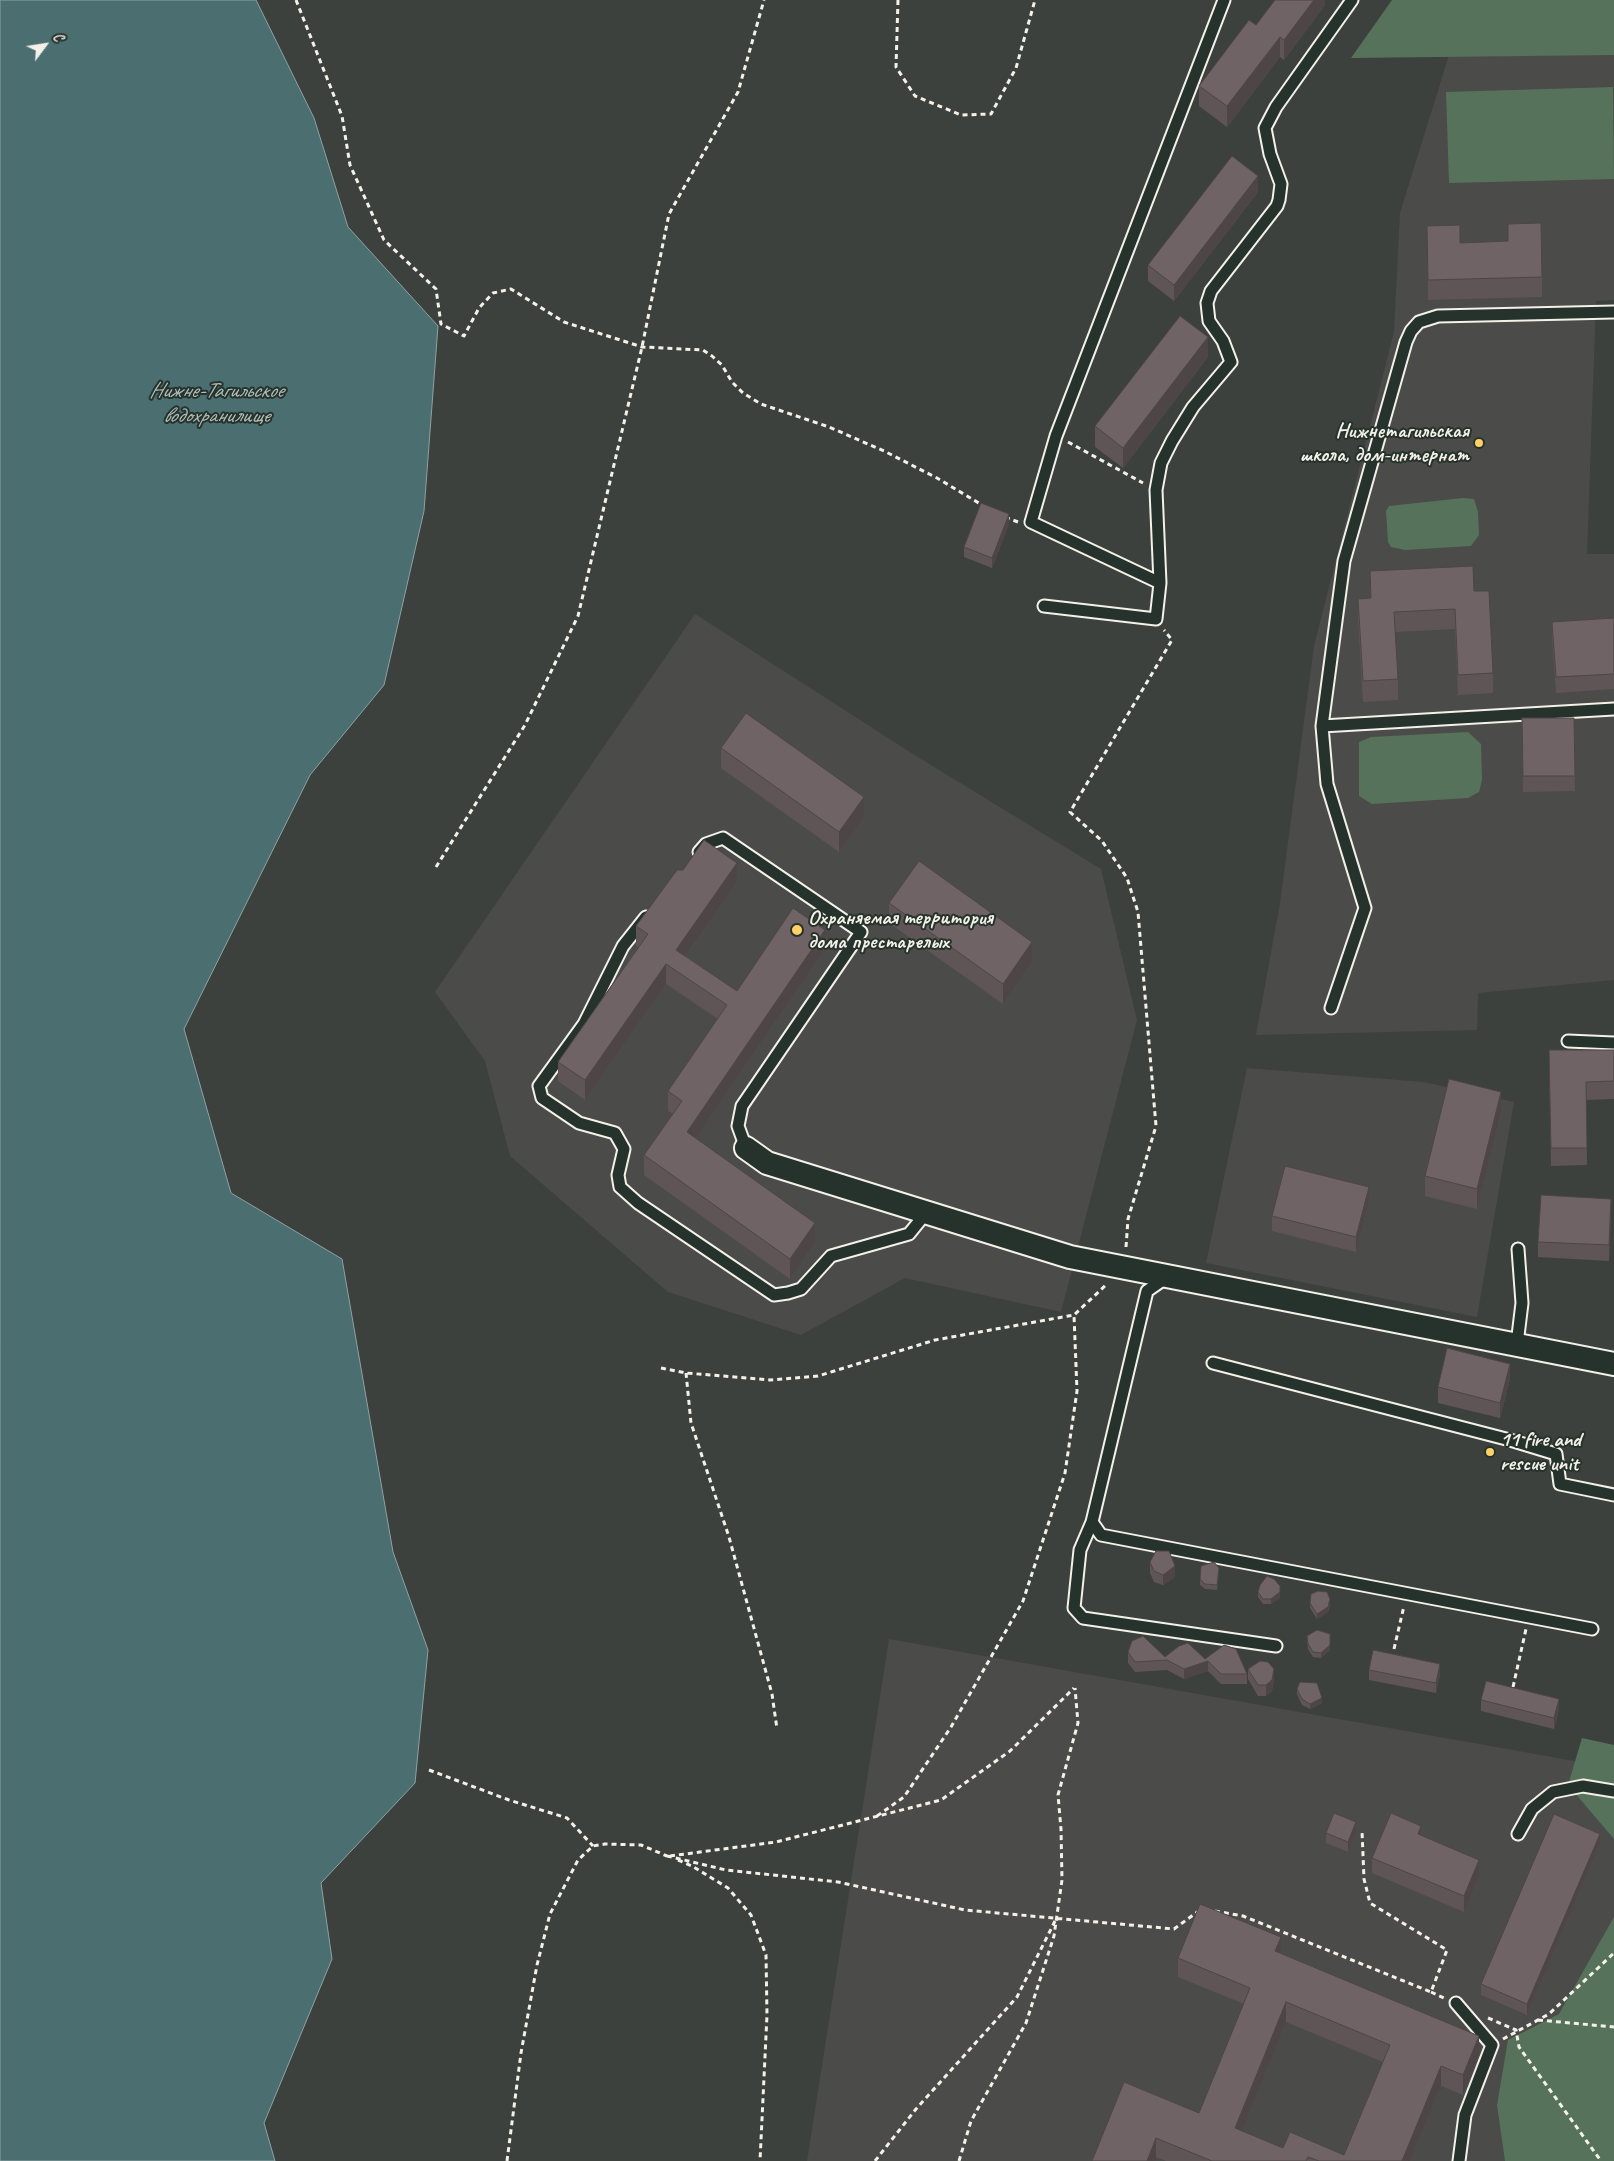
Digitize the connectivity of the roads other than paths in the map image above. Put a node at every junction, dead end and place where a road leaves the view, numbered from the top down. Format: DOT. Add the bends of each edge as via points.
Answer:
graph roads {
  1 [pos="1224,0"];
  2 [pos="1352,0"];
  3 [pos="1614,312"];
  4 [pos="1160,584"];
  5 [pos="1044,606"];
  6 [pos="1614,709"];
  7 [pos="1322,726"];
  8 [pos="689,863"];
  9 [pos="654,907"];
  10 [pos="1331,1008"];
  11 [pos="1568,1041"];
  12 [pos="1614,1043"];
  13 [pos="746,1148"];
  14 [pos="926,1213"];
  15 [pos="1518,1249"];
  16 [pos="1169,1276"];
  17 [pos="1518,1344"];
  18 [pos="1213,1362"];
  19 [pos="1614,1364"];
  20 [pos="1614,1495"];
  21 [pos="1092,1522"];
  22 [pos="1592,1628"];
  23 [pos="1276,1646"];
  24 [pos="1614,1791"];
  25 [pos="1518,1834"];
  26 [pos="1456,2003"];
  27 [pos="1459,2161"];
  1 -- 4 [label="lane" via="1056,436 1031,522"];
  2 -- 4 [label="lane" via="1276,107 1265,128 1281,184 1277,206 1211,291 1206,303 1209,321 1231,362 1193,407 1161,463 1156,490"];
  3 -- 7 [label="lane" via="1438,316 1419,322 1411,331 1344,561"];
  4 -- 5 [label="lane" via="1156,619"];
  6 -- 7 [label="lane"];
  7 -- 10 [label="lane" via="1327,784 1365,908"];
  8 -- 13 [label="lane" via="706,844 723,838 861,932 742,1106 738,1126"];
  9 -- 14 [label="lane" via="624,946 584,1024 539,1086 542,1098 579,1124 615,1133 624,1149 618,1175 620,1187 638,1203 774,1295 801,1289 831,1256 909,1234"];
  11 -- 12 [label="lane"];
  13 -- 14 [label="street" via="767,1163"];
  14 -- 16 [label="street" via="1070,1257"];
  15 -- 17 [label="lane" via="1522,1303"];
  16 -- 17 [label="street"];
  16 -- 21 [label="lane" via="1147,1291"];
  17 -- 19 [label="street"];
  18 -- 20 [label="lane" via="1556,1454 1560,1484"];
  21 -- 22 [label="lane" via="1101,1535"];
  21 -- 23 [label="lane" via="1080,1550 1074,1608 1082,1618"];
  24 -- 25 [label="lane" via="1583,1786 1554,1792 1532,1809"];
  26 -- 27 [label="lane" via="1492,2045 1465,2115"];
}
